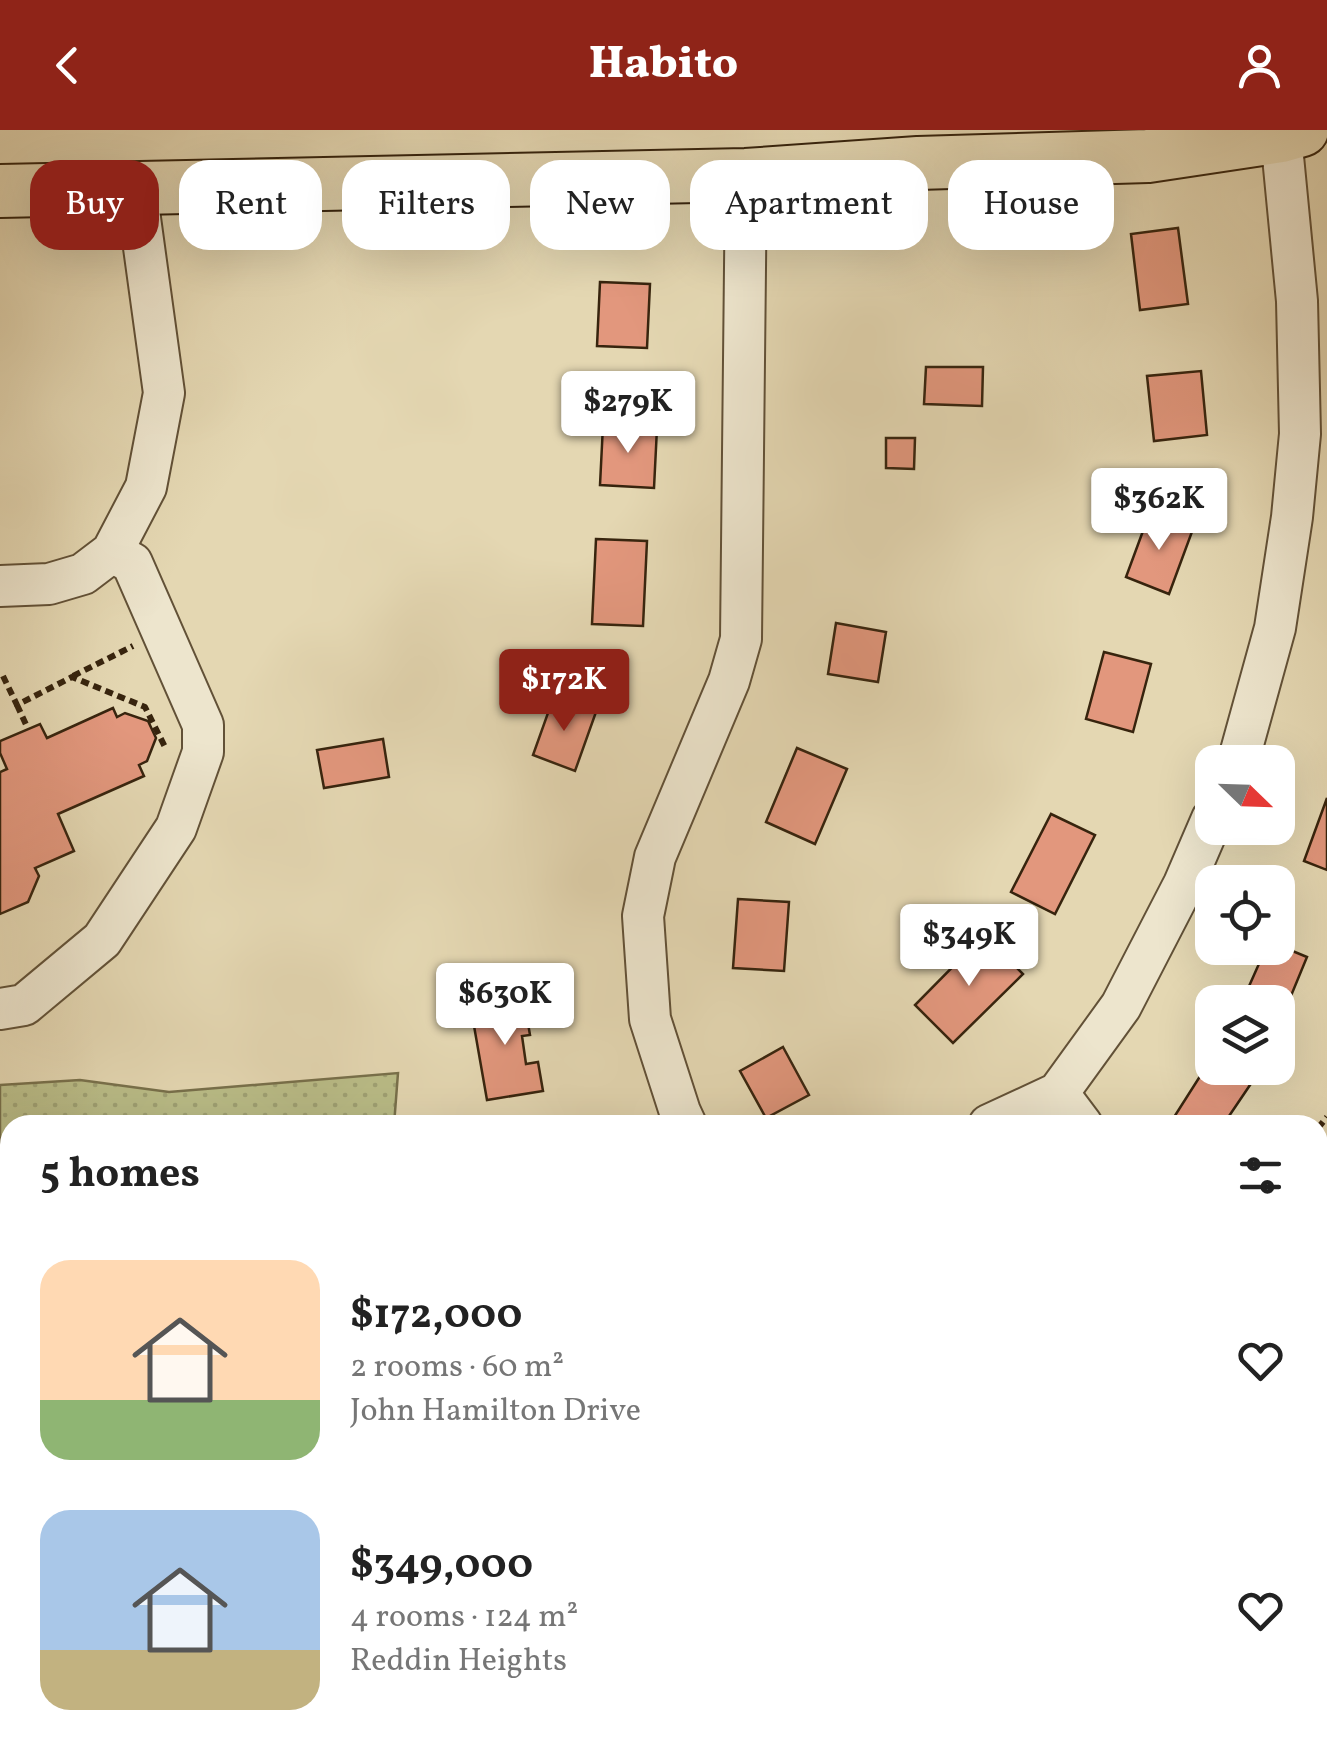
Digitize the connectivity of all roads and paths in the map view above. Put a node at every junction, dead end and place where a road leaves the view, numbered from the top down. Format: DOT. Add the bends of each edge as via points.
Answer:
graph roads {
  1 [pos="1291,133"];
  2 [pos="928,162"];
  3 [pos="690,176"];
  4 [pos="159,188"];
  5 [pos="30,190"];
  6 [pos="0,191"];
  7 [pos="144,250"];
  8 [pos="745,250"];
  9 [pos="112,552"];
  10 [pos="0,586"];
  11 [pos="162,632"];
  12 [pos="3,676"];
  13 [pos="72,677"];
  14 [pos="16,705"];
  15 [pos="28,729"];
  16 [pos="1243,745"];
  17 [pos="189,795"];
  18 [pos="1201,845"];
  19 [pos="0,1009"];
  20 [pos="1058,1093"];
  21 [pos="681,1115"];
  22 [pos="1011,1115"];
  23 [pos="1074,1115"];
  1 -- 2 [label="main road" via="1148,156"];
  1 -- 16 [label="street" via="1300,434 1275,628"];
  3 -- 4 [label="main road"];
  5 -- 6 [label="main road"];
  7 -- 9 [label="street" via="164,393 146,487"];
  8 -- 21 [label="street" via="741,639 730,682 655,857 643,916 650,1019"];
  9 -- 10 [label="street" via="83,574 49,584"];
  9 -- 11 [label="street" via="132,563"];
  11 -- 13 [label="path"];
  11 -- 17 [label="street" via="203,725 203,752"];
  12 -- 14 [label="path"];
  13 -- 14 [label="path"];
  13 -- 17 [label="path" via="145,707"];
  14 -- 15 [label="path"];
  17 -- 19 [label="street" via="176,828 102,940 24,1006"];
  18 -- 20 [label="street" via="1121,1006"];
  20 -- 22 [label="street"];
  20 -- 23 [label="street"];
}
